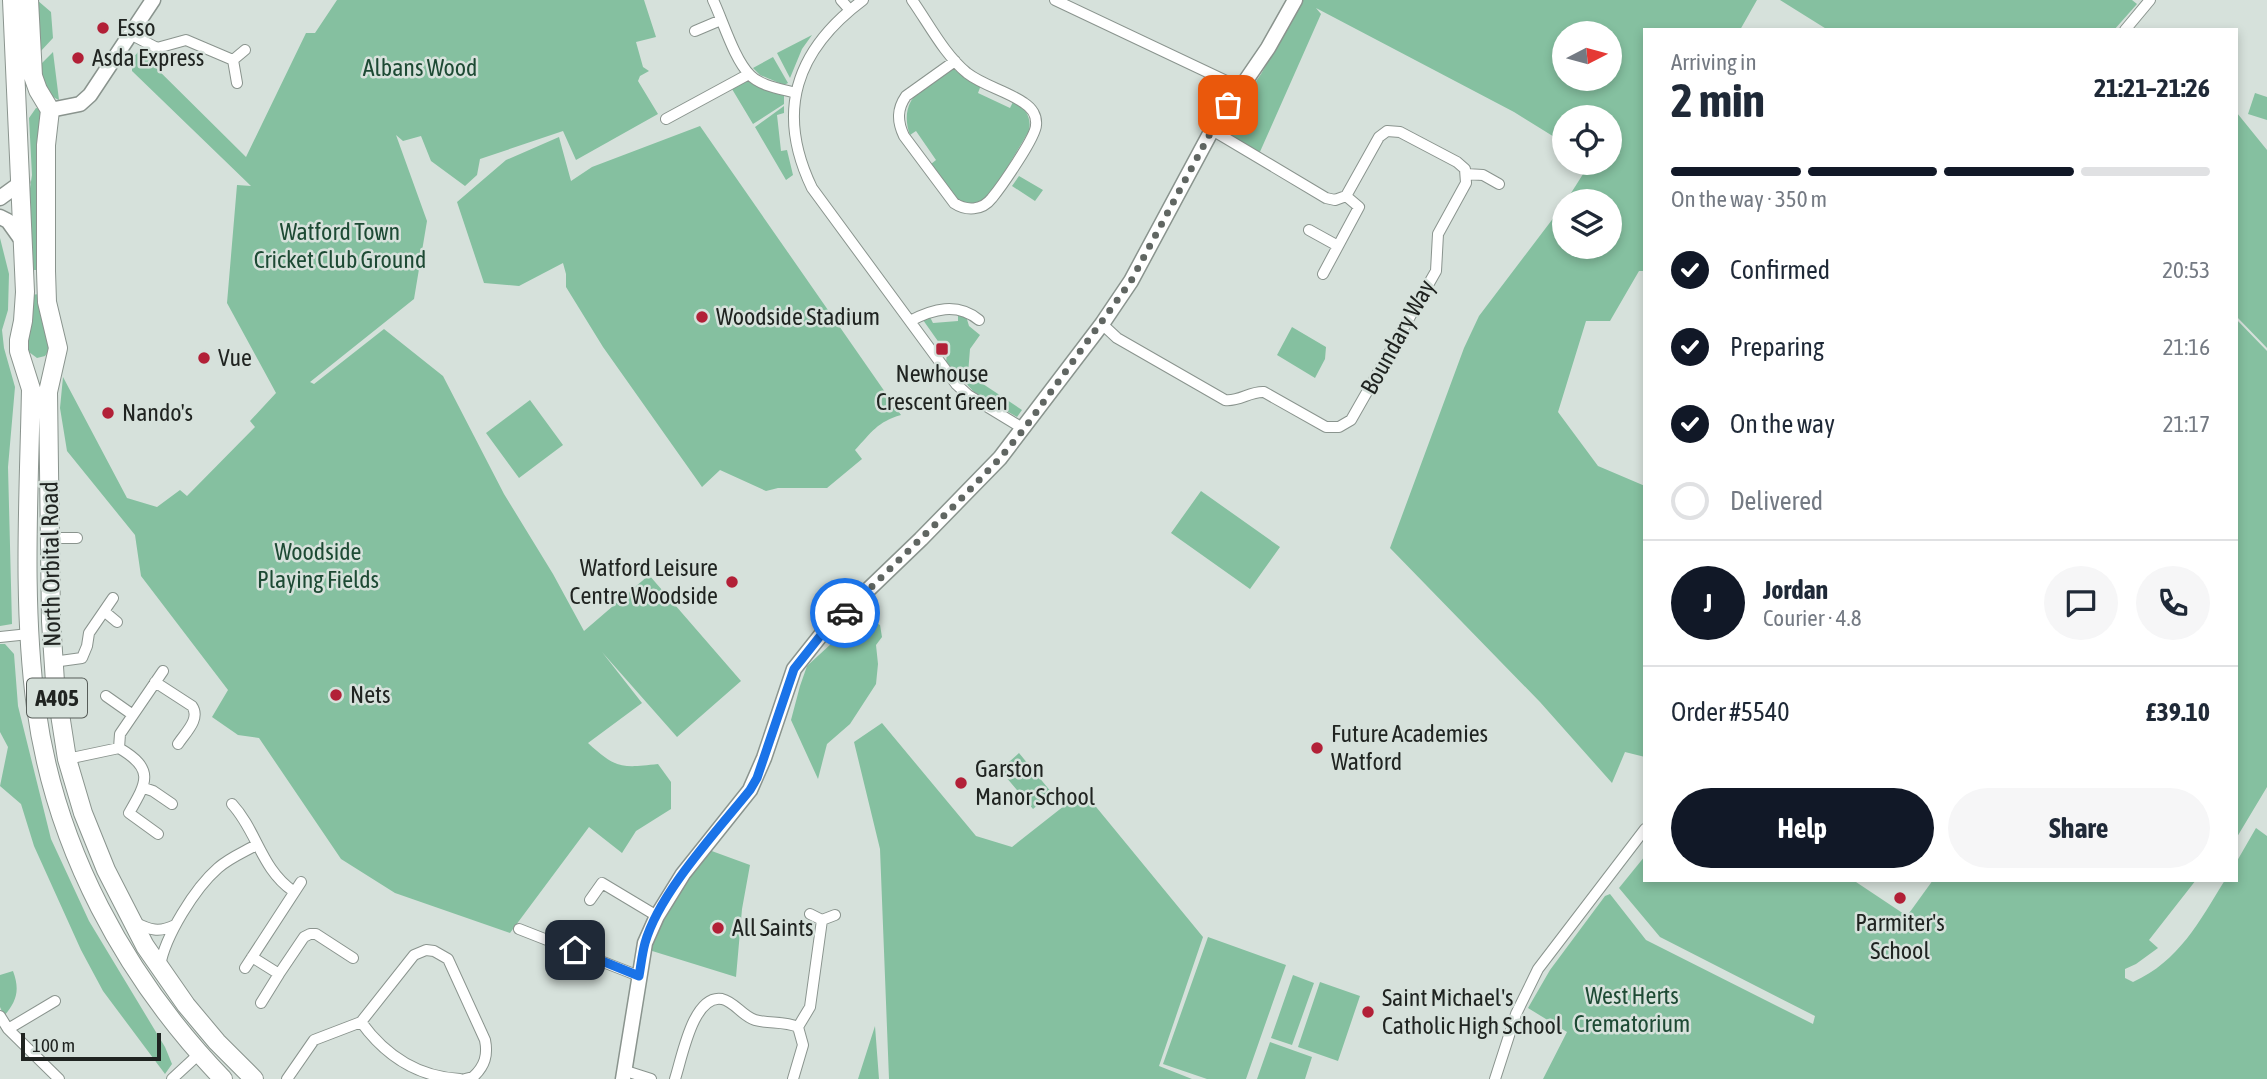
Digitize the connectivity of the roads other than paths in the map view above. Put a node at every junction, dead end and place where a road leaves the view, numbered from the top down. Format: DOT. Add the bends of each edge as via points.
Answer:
graph roads {
  1 [pos="12,0"];
  2 [pos="29,0"];
  3 [pos="713,0"];
  4 [pos="841,0"];
  5 [pos="863,0"];
  6 [pos="912,0"];
  7 [pos="1055,0"];
  8 [pos="1295,0"];
  9 [pos="2151,0"];
  10 [pos="149,2"];
  11 [pos="849,9"];
  12 [pos="721,20"];
  13 [pos="2127,28"];
  14 [pos="695,31"];
  15 [pos="132,35"];
  16 [pos="245,50"];
  17 [pos="233,60"];
  18 [pos="955,61"];
  19 [pos="749,74"];
  20 [pos="237,83"];
  21 [pos="1241,88"];
  22 [pos="796,93"];
  23 [pos="47,104"];
  24 [pos="18,117"];
  25 [pos="666,119"];
  26 [pos="1212,130"];
  27 [pos="1466,174"];
  28 [pos="22,182"];
  29 [pos="1499,184"];
  30 [pos="1346,196"];
  31 [pos="0,198"];
  32 [pos="0,217"];
  33 [pos="1309,230"];
  34 [pos="24,243"];
  35 [pos="1338,246"];
  36 [pos="1323,274"];
  37 [pos="979,320"];
  38 [pos="910,321"];
  39 [pos="1102,324"];
  40 [pos="53,362"];
  41 [pos="24,365"];
  42 [pos="1024,429"];
  43 [pos="49,538"];
  44 [pos="76,538"];
  45 [pos="113,598"];
  46 [pos="104,612"];
  47 [pos="117,622"];
  48 [pos="29,634"];
  49 [pos="0,637"];
  50 [pos="53,662"];
  51 [pos="163,671"];
  52 [pos="155,682"];
  53 [pos="106,696"];
  54 [pos="133,715"];
  55 [pos="178,744"];
  56 [pos="119,748"];
  57 [pos="67,759"];
  58 [pos="144,788"];
  59 [pos="172,804"];
  60 [pos="232,804"];
  61 [pos="1643,832"];
  62 [pos="158,834"];
  63 [pos="256,845"];
  64 [pos="301,882"];
  65 [pos="293,891"];
  66 [pos="590,900"];
  67 [pos="810,914"];
  68 [pos="835,915"];
  69 [pos="657,916"];
  70 [pos="130,919"];
  71 [pos="822,920"];
  72 [pos="176,925"];
  73 [pos="519,929"];
  74 [pos="252,957"];
  75 [pos="353,958"];
  76 [pos="160,967"];
  77 [pos="245,968"];
  78 [pos="279,974"];
  79 [pos="639,976"];
  80 [pos="55,1001"];
  81 [pos="261,1003"];
  82 [pos="0,1016"];
  83 [pos="361,1022"];
  84 [pos="798,1027"];
  85 [pos="8,1029"];
  86 [pos="199,1054"];
  87 [pos="624,1075"];
  88 [pos="59,1079"];
  89 [pos="172,1079"];
  90 [pos="223,1079"];
  91 [pos="254,1079"];
  92 [pos="287,1079"];
  93 [pos="462,1079"];
  94 [pos="651,1079"];
  95 [pos="675,1079"];
  96 [pos="793,1079"];
  97 [pos="1495,1079"];
  1 -- 24 [label="highway, North Orbital Road / A405"];
  2 -- 23 [label="highway, North Orbital Road / A405" via="33,76"];
  3 -- 12 [label="street"];
  4 -- 11 [label="street"];
  5 -- 11 [label="street"];
  6 -- 18 [label="street"];
  7 -- 21 [label="street"];
  8 -- 21 [label="street"];
  9 -- 13 [label="street"];
  10 -- 15 [label="street"];
  11 -- 22 [label="street" via="818,40"];
  12 -- 14 [label="street"];
  12 -- 19 [label="street"];
  15 -- 17 [label="street" via="157,48 190,40"];
  15 -- 23 [label="street" via="80,104"];
  16 -- 17 [label="street"];
  17 -- 20 [label="street"];
  18 -- 18 [label="street" via="971,76 1031,107 1036,125 990,201 976,208 954,203 899,124 906,96"];
  19 -- 22 [label="street"];
  19 -- 25 [label="street" via="680,118"];
  21 -- 26 [label="street"];
  22 -- 38 [label="street" via="794,131 812,188"];
  23 -- 24 [label="highway" via="32,101"];
  23 -- 40 [label="highway, North Orbital Road / A405" via="47,302 58,348"];
  24 -- 28 [label="highway, North Orbital Road / A405"];
  26 -- 30 [label="street" via="1326,198"];
  26 -- 39 [label="street" via="1131,281"];
  27 -- 29 [label="street" via="1483,175"];
  27 -- 30 [label="street" via="1457,162 1400,132 1387,131 1379,137"];
  27 -- 39 [label="street, Boundary Way" via="1463,191 1438,234 1436,271 1346,425 1326,427 1264,392 1224,400 1116,338"];
  28 -- 31 [label="street"];
  28 -- 34 [label="highway, North Orbital Road / A405"];
  30 -- 35 [label="street" via="1359,207"];
  32 -- 34 [label="street"];
  33 -- 35 [label="street"];
  34 -- 41 [label="highway, North Orbital Road / A405" via="24,312 19,340"];
  35 -- 36 [label="street"];
  37 -- 38 [label="street" via="949,308"];
  38 -- 42 [label="street" via="962,389"];
  39 -- 42 [label="street"];
  40 -- 41 [label="highway"];
  40 -- 43 [label="highway, North Orbital Road / A405" via="48,392"];
  41 -- 48 [label="highway, North Orbital Road / A405" via="31,389"];
  42 -- 69 [label="street" via="959,501 804,654 788,683 750,790 683,874"];
  43 -- 44 [label="street"];
  43 -- 50 [label="highway, North Orbital Road / A405"];
  45 -- 46 [label="street"];
  46 -- 47 [label="street"];
  46 -- 50 [label="street" via="89,633 82,657"];
  48 -- 49 [label="street"];
  48 -- 86 [label="highway, North Orbital Road / A405" via="41,741 78,861 127,957"];
  50 -- 57 [label="highway, North Orbital Road / A405"];
  51 -- 52 [label="street"];
  52 -- 54 [label="street"];
  52 -- 55 [label="street" via="196,711"];
  53 -- 54 [label="street"];
  54 -- 56 [label="street" via="120,734"];
  56 -- 57 [label="street"];
  56 -- 58 [label="street" via="141,765"];
  57 -- 70 [label="highway, North Orbital Road / A405" via="83,813"];
  58 -- 59 [label="street"];
  58 -- 62 [label="street" via="130,813"];
  60 -- 63 [label="street"];
  61 -- 97 [label="street" via="1538,969 1516,1014"];
  63 -- 65 [label="street" via="272,872"];
  63 -- 72 [label="street" via="218,868"];
  64 -- 65 [label="street"];
  65 -- 74 [label="street"];
  66 -- 69 [label="street" via="602,883"];
  67 -- 71 [label="street"];
  68 -- 71 [label="street"];
  69 -- 79 [label="street" via="645,943"];
  70 -- 72 [label="street" via="153,931"];
  70 -- 76 [label="highway, North Orbital Road / A405"];
  71 -- 84 [label="street" via="810,1007"];
  72 -- 76 [label="street"];
  73 -- 79 [label="street"];
  74 -- 77 [label="street"];
  74 -- 78 [label="street"];
  75 -- 78 [label="street" via="310,934"];
  76 -- 91 [label="highway, North Orbital Road / A405" via="217,1042"];
  78 -- 81 [label="street"];
  79 -- 87 [label="street"];
  80 -- 85 [label="street"];
  82 -- 85 [label="street"];
  83 -- 92 [label="street" via="314,1040"];
  83 -- 93 [label="street" via="396,1059 431,1074"];
  83 -- 93 [label="street" via="414,955 426,950 440,953 447,958 487,1051 473,1077"];
  84 -- 95 [label="street" via="756,1020 729,1002 712,1000 697,1012"];
  84 -- 96 [label="street" via="803,1045"];
  85 -- 88 [label="street"];
  86 -- 89 [label="street"];
  86 -- 90 [label="highway, North Orbital Road / A405"];
  87 -- 94 [label="street"];
}
